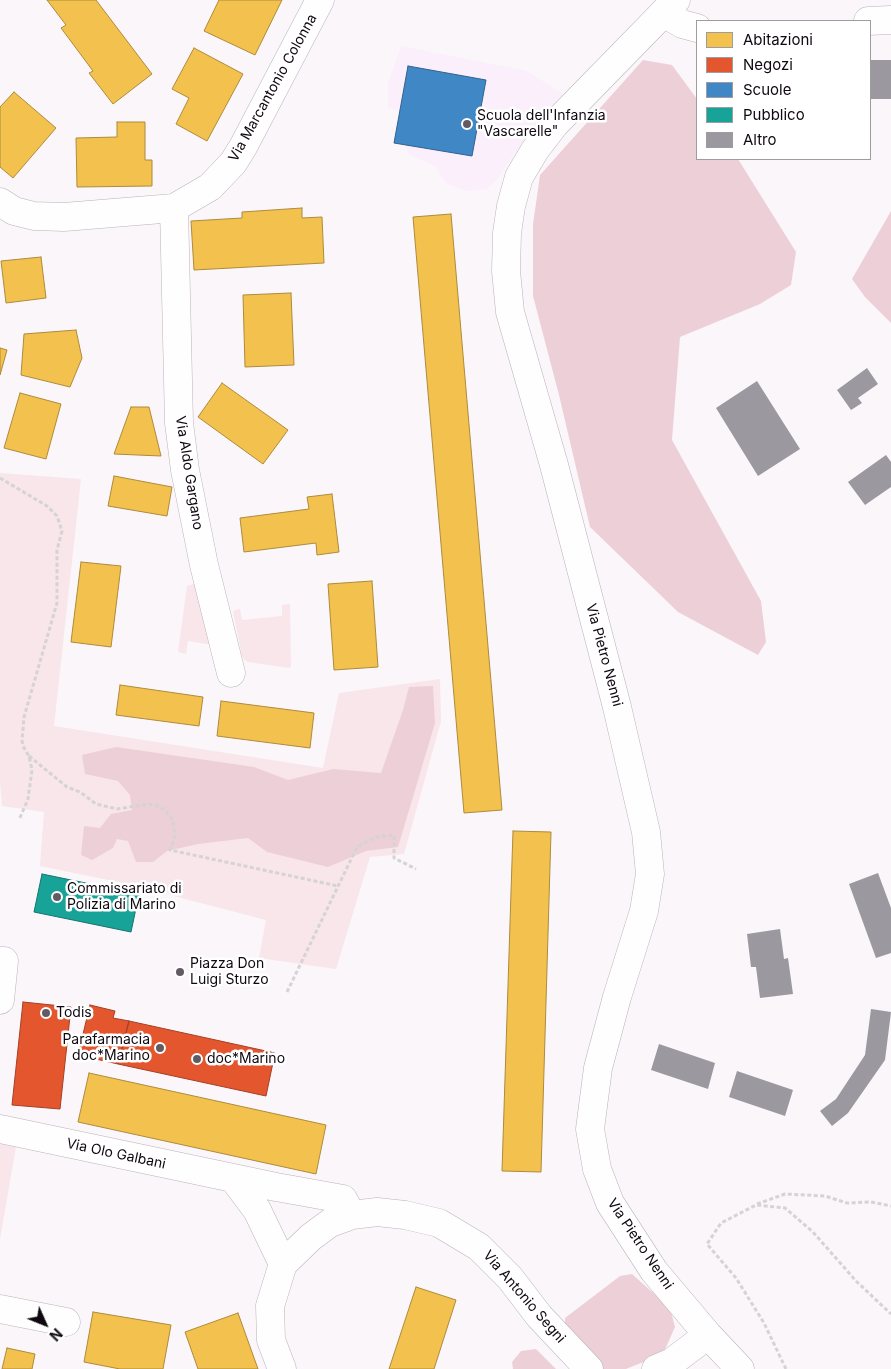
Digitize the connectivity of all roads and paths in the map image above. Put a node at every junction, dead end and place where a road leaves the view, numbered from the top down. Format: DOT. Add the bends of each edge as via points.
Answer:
graph roads {
  1 [pos="320,0"];
  2 [pos="670,7"];
  3 [pos="891,20"];
  4 [pos="871,21"];
  5 [pos="696,28"];
  6 [pos="0,202"];
  7 [pos="174,208"];
  8 [pos="0,478"];
  9 [pos="231,673"];
  10 [pos="29,756"];
  11 [pos="20,820"];
  12 [pos="416,869"];
  13 [pos="338,886"];
  14 [pos="2,961"];
  15 [pos="287,992"];
  16 [pos="0,1000"];
  17 [pos="0,1129"];
  18 [pos="233,1178"];
  19 [pos="276,1187"];
  20 [pos="756,1205"];
  21 [pos="891,1206"];
  22 [pos="352,1215"];
  23 [pos="261,1217"];
  24 [pos="284,1264"];
  25 [pos="0,1309"];
  26 [pos="891,1314"];
  27 [pos="66,1322"];
  28 [pos="708,1336"];
  29 [pos="282,1369"];
  30 [pos="589,1369"];
  31 [pos="656,1369"];
  32 [pos="740,1369"];
  33 [pos="786,1369"];
  1 -- 7 [label="street, Via Marcantonio Colonna" via="233,163 210,187"];
  2 -- 5 [label="street" via="682,24"];
  2 -- 28 [label="street, Via Pietro Nenni" via="555,124 535,150 519,177 511,206 506,271 510,312 554,465 646,832 650,874 644,911 598,1068 590,1129 597,1169 610,1203 654,1271"];
  3 -- 4 [label="street"];
  6 -- 7 [label="street" via="14,211 34,216"];
  7 -- 9 [label="street, Via Aldo Gargano" via="179,423 204,565"];
  8 -- 10 [label="path" via="47,506 58,516 62,531 57,550 57,603 24,717 22,741"];
  10 -- 11 [label="path" via="31,782"];
  10 -- 13 [label="path" via="67,788 80,792 96,804 117,809 149,804 166,811 173,821 175,837 170,850"];
  12 -- 13 [label="path" via="394,858 394,835 376,837 357,847"];
  13 -- 15 [label="path"];
  14 -- 16 [label="street"];
  17 -- 18 [label="street, Via Olo Galbani"];
  18 -- 19 [label="street, Via Olo Galbani"];
  18 -- 23 [label="street"];
  19 -- 22 [label="street, Via Olo Galbani" via="343,1199"];
  19 -- 23 [label="street" via="263,1196"];
  20 -- 21 [label="path" via="785,1194 825,1196 846,1203 870,1202"];
  20 -- 26 [label="path" via="785,1208 813,1232 856,1281"];
  20 -- 33 [label="path" via="721,1223 707,1244 736,1278 764,1323"];
  22 -- 24 [label="street, Via Antonio Segni" via="330,1223"];
  22 -- 30 [label="street, Via Antonio Segni" via="377,1212 439,1223 479,1247"];
  23 -- 24 [label="street"];
  24 -- 29 [label="street, Via Antonio Segni" via="270,1306 271,1340"];
  25 -- 27 [label="street"];
  28 -- 31 [label="street" via="672,1362"];
  28 -- 32 [label="street, Via Pietro Nenni"];
}
